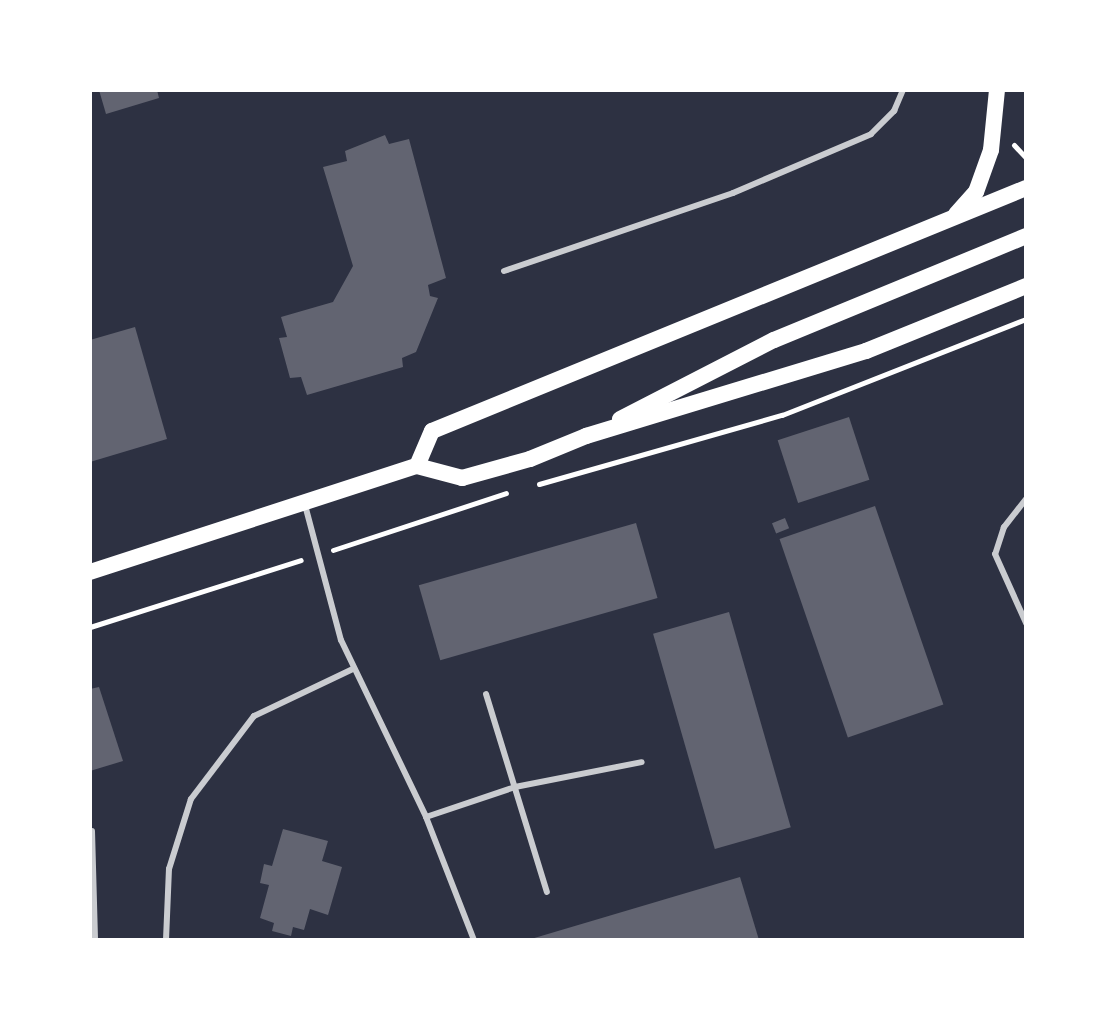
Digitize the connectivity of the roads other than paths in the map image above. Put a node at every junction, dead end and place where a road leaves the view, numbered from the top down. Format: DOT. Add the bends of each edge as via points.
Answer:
graph roads {
  1 [pos="903,90"];
  2 [pos="997,90"];
  3 [pos="1026,188"];
  4 [pos="952,218"];
  5 [pos="1026,236"];
  6 [pos="504,271"];
  7 [pos="1026,286"];
  8 [pos="586,436"];
  9 [pos="417,466"];
  10 [pos="1026,499"];
  11 [pos="304,502"];
  12 [pos="90,572"];
  13 [pos="1026,623"];
  14 [pos="353,669"];
  15 [pos="486,694"];
  16 [pos="642,762"];
  17 [pos="515,787"];
  18 [pos="426,817"];
  19 [pos="92,831"];
  20 [pos="547,892"];
  21 [pos="95,940"];
  22 [pos="166,940"];
  23 [pos="474,940"];
  1 -- 6 [label="lane" via="894,111 871,134 733,193"];
  2 -- 4 [label="main road" via="991,150 976,192"];
  3 -- 4 [label="main road"];
  4 -- 9 [label="main road" via="432,431"];
  5 -- 8 [label="main road" via="774,340"];
  7 -- 8 [label="main road" via="807,372"];
  8 -- 9 [label="main road" via="462,478"];
  9 -- 11 [label="main road"];
  10 -- 13 [label="lane" via="1004,527 995,554"];
  11 -- 12 [label="main road"];
  11 -- 14 [label="lane"];
  14 -- 18 [label="lane"];
  14 -- 22 [label="lane" via="254,716 191,799 169,869"];
  15 -- 17 [label="lane"];
  16 -- 17 [label="lane"];
  17 -- 18 [label="lane"];
  17 -- 20 [label="lane"];
  18 -- 23 [label="lane"];
  19 -- 21 [label="lane"];
}
